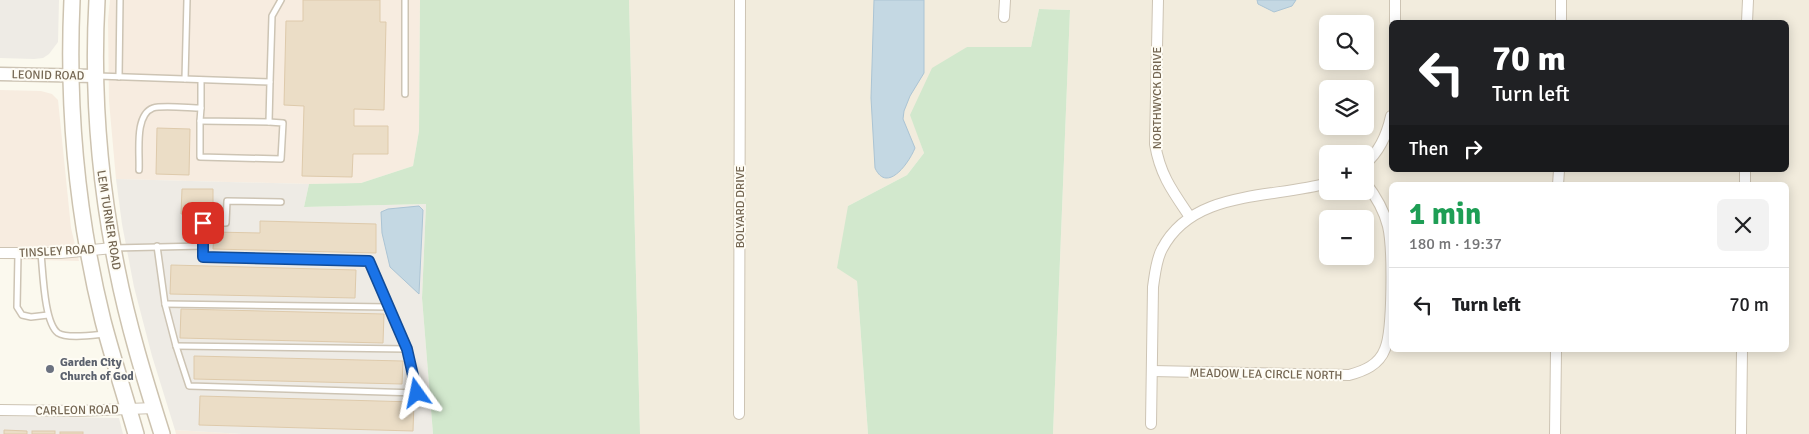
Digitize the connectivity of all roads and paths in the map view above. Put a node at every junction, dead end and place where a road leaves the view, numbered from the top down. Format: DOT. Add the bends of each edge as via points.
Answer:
graph roads {
  1 [pos="72,0"];
  2 [pos="97,0"];
  3 [pos="120,0"];
  4 [pos="187,0"];
  5 [pos="281,0"];
  6 [pos="405,0"];
  7 [pos="740,0"];
  8 [pos="1004,0"];
  9 [pos="1158,0"];
  10 [pos="1395,0"];
  11 [pos="1561,0"];
  12 [pos="1748,0"];
  13 [pos="1004,17"];
  14 [pos="1395,20"];
  15 [pos="1561,20"];
  16 [pos="1747,20"];
  17 [pos="0,74"];
  18 [pos="70,75"];
  19 [pos="95,76"];
  20 [pos="119,77"];
  21 [pos="185,79"];
  22 [pos="201,80"];
  23 [pos="270,82"];
  24 [pos="405,94"];
  25 [pos="200,108"];
  26 [pos="200,121"];
  27 [pos="269,122"];
  28 [pos="1389,124"];
  29 [pos="1374,154"];
  30 [pos="139,170"];
  31 [pos="1319,185"];
  32 [pos="1374,196"];
  33 [pos="281,202"];
  34 [pos="1190,217"];
  35 [pos="1389,234"];
  36 [pos="157,246"];
  37 [pos="203,246"];
  38 [pos="113,248"];
  39 [pos="88,250"];
  40 [pos="0,253"];
  41 [pos="18,254"];
  42 [pos="41,254"];
  43 [pos="165,304"];
  44 [pos="390,307"];
  45 [pos="48,315"];
  46 [pos="107,334"];
  47 [pos="1389,338"];
  48 [pos="176,346"];
  49 [pos="407,349"];
  50 [pos="1556,352"];
  51 [pos="1742,352"];
  52 [pos="1152,371"];
  53 [pos="154,408"];
  54 [pos="129,409"];
  55 [pos="0,410"];
  56 [pos="739,414"];
  57 [pos="1151,424"];
  58 [pos="136,434"];
  59 [pos="162,434"];
  60 [pos="1555,434"];
  61 [pos="1741,434"];
  1 -- 18 [label="main road, LEM TURNER ROAD"];
  2 -- 19 [label="main road, LEM TURNER ROAD"];
  3 -- 20 [label="lane"];
  4 -- 21 [label="lane"];
  5 -- 23 [label="lane" via="272,16"];
  6 -- 24 [label="lane"];
  7 -- 56 [label="street, BOLYARD DRIVE"];
  8 -- 13 [label="street"];
  9 -- 34 [label="street, NORTHWYCK DRIVE" via="1155,144 1165,178"];
  10 -- 14 [label="street"];
  11 -- 15 [label="street"];
  12 -- 16 [label="street"];
  17 -- 18 [label="street, LEONID ROAD"];
  18 -- 19 [label="street, LEONID ROAD"];
  18 -- 39 [label="main road, LEM TURNER ROAD" via="77,180"];
  19 -- 20 [label="lane"];
  19 -- 38 [label="main road, LEM TURNER ROAD" via="100,162"];
  20 -- 21 [label="lane"];
  21 -- 22 [label="lane"];
  22 -- 23 [label="lane"];
  22 -- 25 [label="lane"];
  23 -- 27 [label="lane"];
  25 -- 26 [label="lane"];
  25 -- 30 [label="lane" via="154,108 145,113 140,121"];
  26 -- 27 [label="lane"];
  26 -- 27 [label="lane" via="200,157 281,159 283,123"];
  28 -- 29 [label="street" via="1381,146"];
  31 -- 34 [label="street" via="1222,202"];
  32 -- 35 [label="street, MEADOW LEA CIRCLE NORTH" via="1383,211"];
  33 -- 37 [label="lane" via="227,201 226,223 203,223"];
  34 -- 52 [label="street" via="1161,250 1156,268"];
  36 -- 37 [label="lane"];
  36 -- 38 [label="lane"];
  36 -- 43 [label="lane"];
  37 -- 44 [label="lane" via="203,257 369,261"];
  38 -- 39 [label="street, TINSLEY ROAD"];
  38 -- 53 [label="main road, LEM TURNER ROAD" via="127,314"];
  39 -- 42 [label="street, TINSLEY ROAD"];
  39 -- 46 [label="main road, LEM TURNER ROAD"];
  40 -- 41 [label="street, TINSLEY ROAD"];
  41 -- 42 [label="street, TINSLEY ROAD"];
  41 -- 45 [label="lane" via="18,307 22,315"];
  42 -- 45 [label="lane"];
  43 -- 44 [label="lane"];
  43 -- 48 [label="lane"];
  44 -- 49 [label="lane"];
  45 -- 46 [label="lane" via="58,333 69,336"];
  46 -- 54 [label="main road, LEM TURNER ROAD"];
  47 -- 52 [label="street, MEADOW LEA CIRCLE NORTH" via="1377,362 1364,371 1349,375"];
  48 -- 49 [label="lane"];
  48 -- 49 [label="lane" via="189,386 417,393"];
  50 -- 60 [label="street"];
  51 -- 61 [label="street"];
  52 -- 57 [label="street"];
  53 -- 54 [label="street, CARLEON ROAD"];
  53 -- 59 [label="main road, LEM TURNER ROAD"];
  54 -- 55 [label="street, CARLEON ROAD"];
  54 -- 58 [label="main road, LEM TURNER ROAD"];
}
